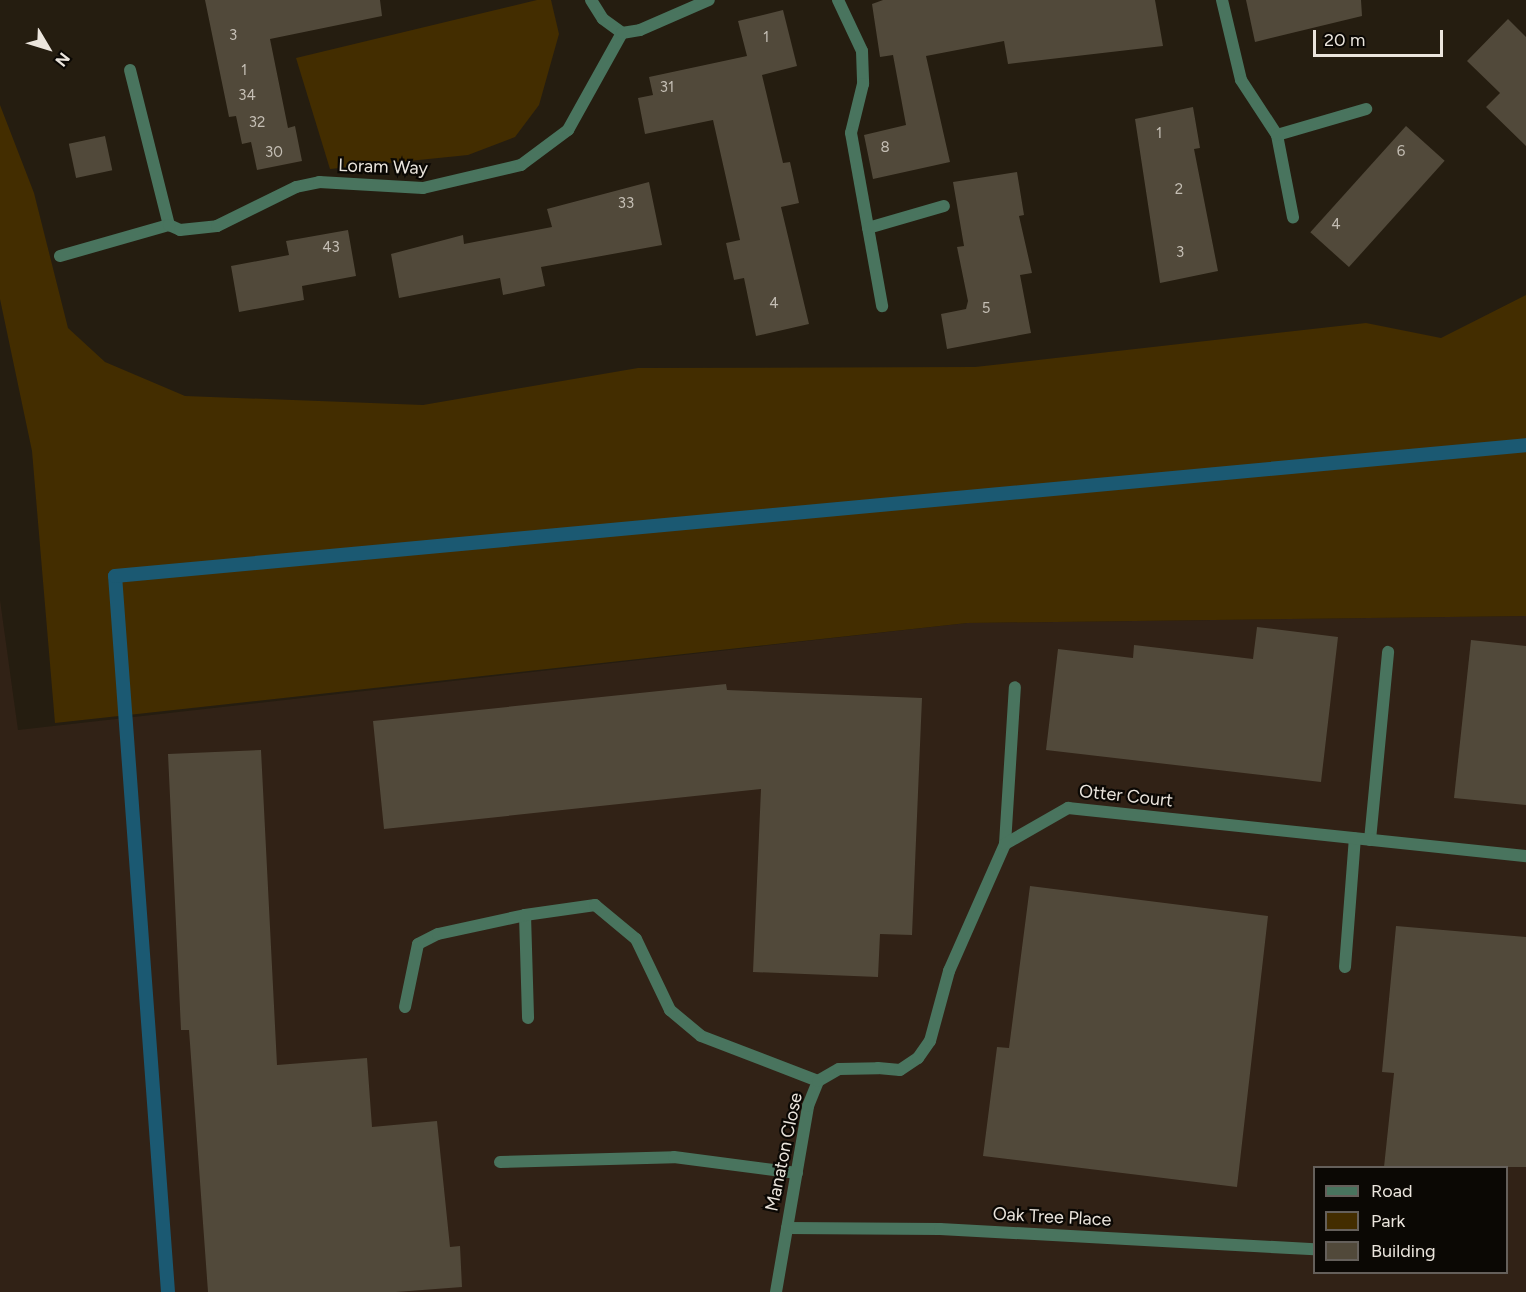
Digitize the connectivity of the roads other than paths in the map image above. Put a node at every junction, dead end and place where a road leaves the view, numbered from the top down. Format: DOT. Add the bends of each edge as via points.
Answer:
graph roads {
  1 [pos="591,0"];
  2 [pos="709,0"];
  3 [pos="838,0"];
  4 [pos="1222,0"];
  5 [pos="622,33"];
  6 [pos="130,70"];
  7 [pos="1366,109"];
  8 [pos="1277,135"];
  9 [pos="944,206"];
  10 [pos="1293,217"];
  11 [pos="169,225"];
  12 [pos="868,228"];
  13 [pos="60,256"];
  14 [pos="882,306"];
  15 [pos="1388,652"];
  16 [pos="1016,687"];
  17 [pos="1355,838"];
  18 [pos="1370,840"];
  19 [pos="1005,844"];
  20 [pos="1526,856"];
  21 [pos="525,915"];
  22 [pos="1345,967"];
  23 [pos="405,1007"];
  24 [pos="528,1018"];
  25 [pos="818,1081"];
  26 [pos="500,1162"];
  27 [pos="797,1173"];
  28 [pos="787,1228"];
  29 [pos="1313,1249"];
  30 [pos="776,1292"];
  1 -- 5 [label="street" via="603,19"];
  2 -- 5 [label="street" via="640,30"];
  3 -- 12 [label="street" via="862,51 863,84 851,133"];
  4 -- 8 [label="street" via="1241,80"];
  5 -- 11 [label="street, Loram Way" via="568,130 521,165 423,188 319,182 271,198 217,226 180,230"];
  6 -- 11 [label="street"];
  7 -- 8 [label="street"];
  8 -- 10 [label="street"];
  9 -- 12 [label="street"];
  11 -- 13 [label="street, Loram Way"];
  12 -- 14 [label="street"];
  15 -- 18 [label="street"];
  16 -- 19 [label="street"];
  17 -- 18 [label="street, Otter Court"];
  17 -- 19 [label="street, Otter Court" via="1068,808"];
  17 -- 22 [label="street"];
  18 -- 20 [label="street, Otter Court"];
  19 -- 25 [label="street, Manaton Close" via="949,971 930,1041 918,1058 900,1070 839,1069"];
  21 -- 23 [label="street" via="438,934 418,944"];
  21 -- 24 [label="street"];
  21 -- 25 [label="street" via="595,905 636,939 670,1010 701,1036"];
  25 -- 27 [label="street, Manaton Close" via="808,1106"];
  26 -- 27 [label="street" via="674,1157"];
  27 -- 28 [label="street, Manaton Close"];
  28 -- 29 [label="street, Oak Tree Place" via="940,1229"];
  28 -- 30 [label="street, Manaton Close"];
}
